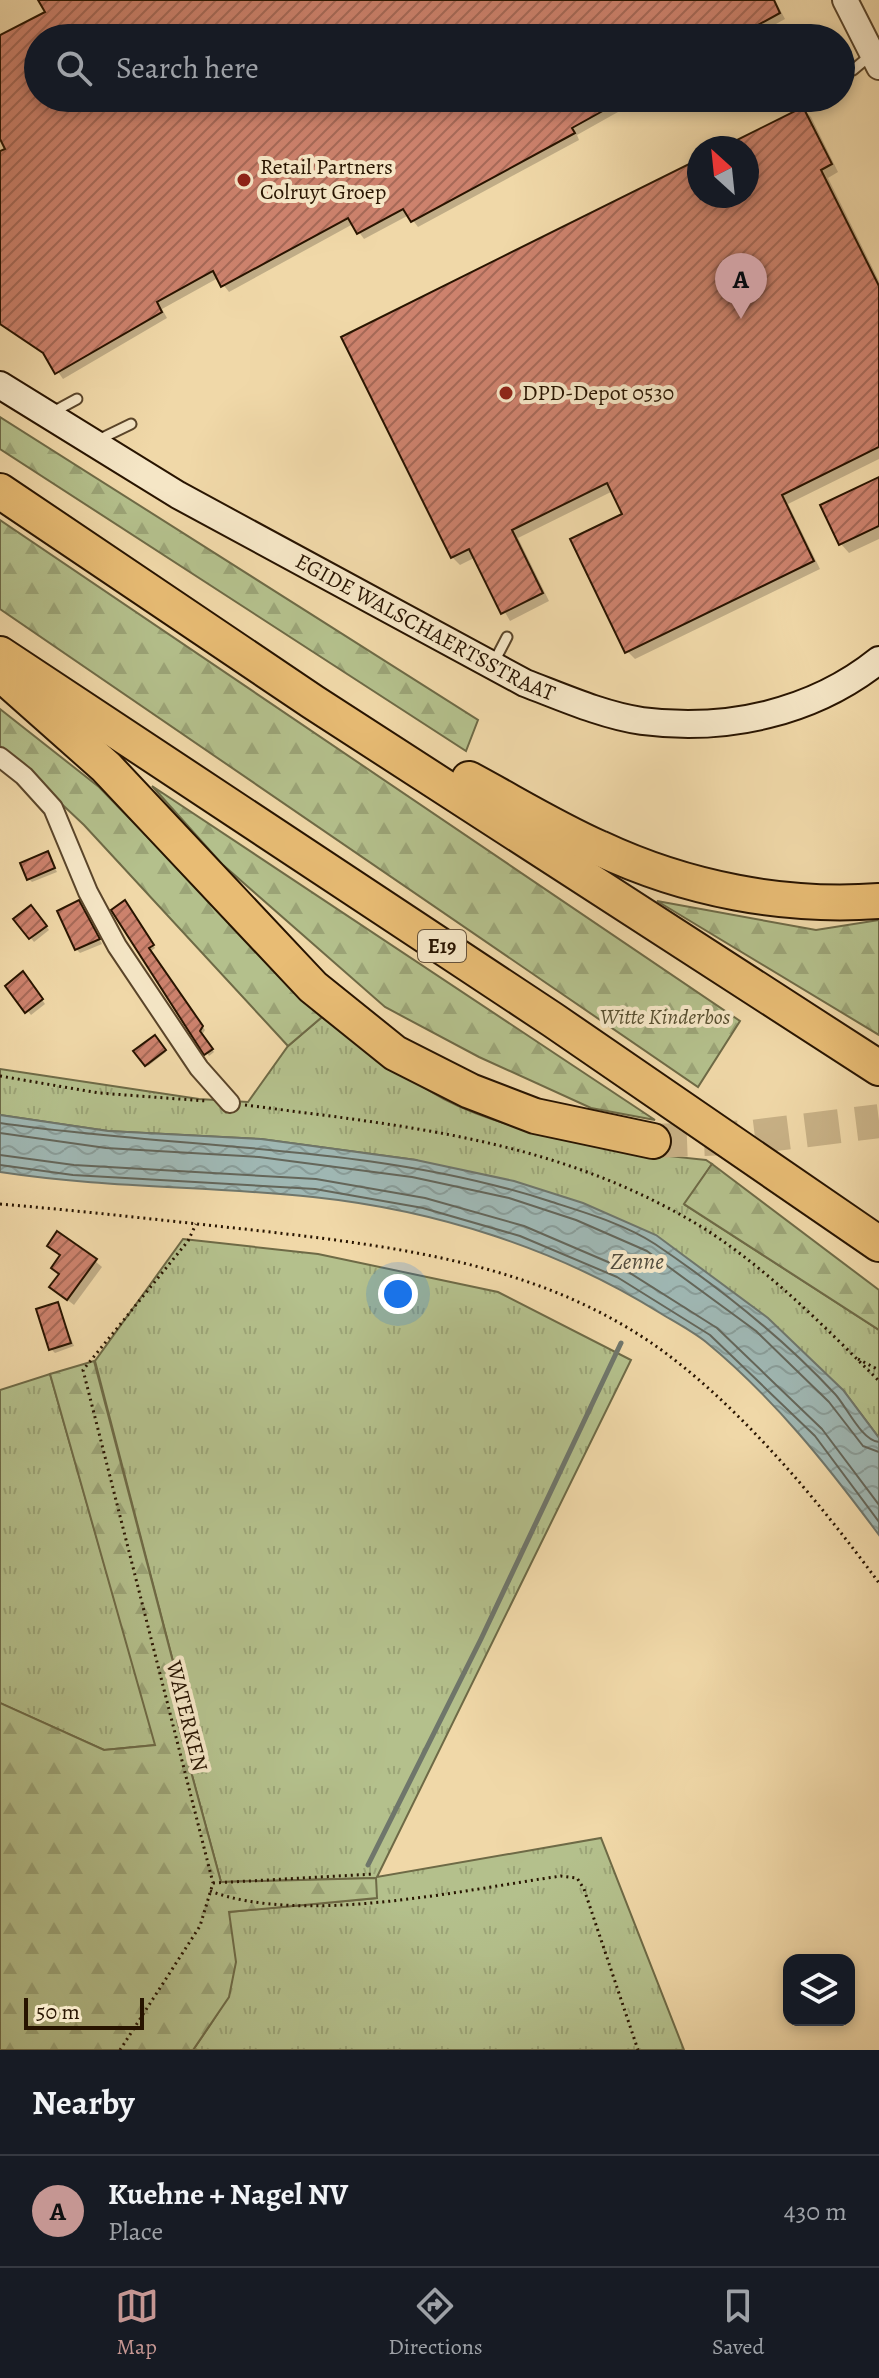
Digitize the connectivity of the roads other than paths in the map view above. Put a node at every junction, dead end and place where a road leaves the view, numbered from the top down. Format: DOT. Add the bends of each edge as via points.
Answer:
graph roads {
  1 [pos="845,0"];
  2 [pos="876,60"];
  3 [pos="855,69"];
  4 [pos="0,385"];
  5 [pos="77,399"];
  6 [pos="47,416"];
  7 [pos="131,424"];
  8 [pos="92,443"];
  9 [pos="0,491"];
  10 [pos="507,637"];
  11 [pos="0,654"];
  12 [pos="879,660"];
  13 [pos="493,665"];
  14 [pos="0,673"];
  15 [pos="313,702"];
  16 [pos="0,757"];
  17 [pos="879,901"];
  18 [pos="879,1068"];
  19 [pos="230,1103"];
  20 [pos="653,1141"];
  21 [pos="879,1244"];
  1 -- 2 [label="street"];
  2 -- 3 [label="lane"];
  4 -- 6 [label="main road, EGIDE WALSCHAERTSSTRAAT"];
  5 -- 6 [label="lane"];
  6 -- 8 [label="main road, EGIDE WALSCHAERTSSTRAAT"];
  7 -- 8 [label="lane"];
  8 -- 13 [label="main road, EGIDE WALSCHAERTSSTRAAT"];
  9 -- 15 [label="highway"];
  10 -- 13 [label="lane"];
  11 -- 21 [label="highway, E19" via="553,1020"];
  12 -- 13 [label="main road, EGIDE WALSCHAERTSSTRAAT" via="853,681 797,707 720,724 641,721 525,683"];
  14 -- 20 [label="highway" via="106,767 313,987 395,1053 535,1116"];
  15 -- 17 [label="highway" via="600,849 698,884 769,899"];
  15 -- 18 [label="highway"];
  16 -- 19 [label="street" via="53,808 117,946 199,1068"];
}
